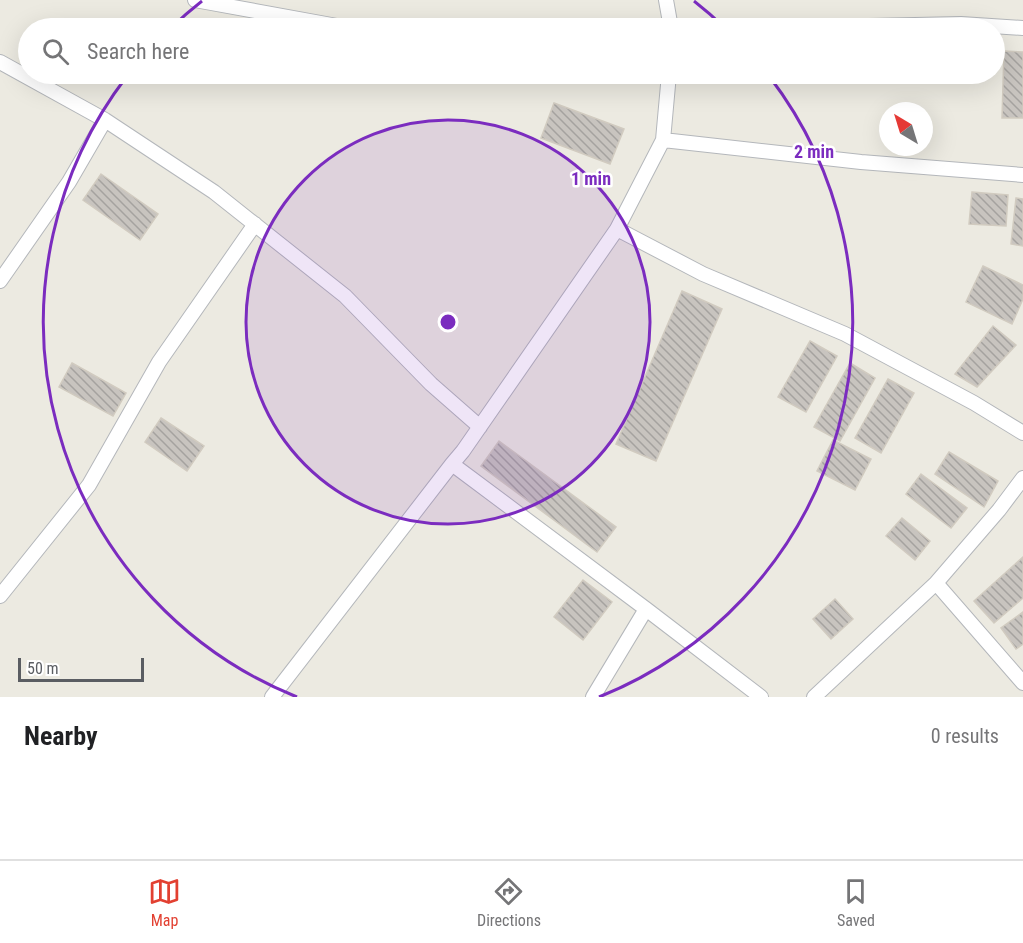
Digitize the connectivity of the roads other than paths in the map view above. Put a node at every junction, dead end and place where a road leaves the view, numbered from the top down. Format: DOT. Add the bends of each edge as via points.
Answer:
graph roads {
  1 [pos="195,0"];
  2 [pos="666,0"];
  3 [pos="293,18"];
  4 [pos="669,18"];
  5 [pos="1005,27"];
  6 [pos="1023,28"];
  7 [pos="0,62"];
  8 [pos="18,72"];
  9 [pos="40,84"];
  10 [pos="668,84"];
  11 [pos="105,120"];
  12 [pos="663,141"];
  13 [pos="1023,175"];
  14 [pos="255,224"];
  15 [pos="617,229"];
  16 [pos="0,281"];
  17 [pos="480,427"];
  18 [pos="1023,433"];
  19 [pos="452,464"];
  20 [pos="1023,478"];
  21 [pos="936,583"];
  22 [pos="0,596"];
  23 [pos="646,609"];
  24 [pos="1023,683"];
  25 [pos="272,697"];
  26 [pos="593,697"];
  27 [pos="761,697"];
  28 [pos="814,697"];
  1 -- 3 [label="street"];
  2 -- 4 [label="street"];
  5 -- 6 [label="street"];
  7 -- 8 [label="street"];
  9 -- 11 [label="street"];
  10 -- 12 [label="street"];
  11 -- 14 [label="street"];
  11 -- 16 [label="street" via="69,182"];
  12 -- 13 [label="street"];
  12 -- 15 [label="street"];
  14 -- 17 [label="street" via="345,296 431,384"];
  14 -- 22 [label="street" via="159,362 89,485"];
  15 -- 17 [label="street"];
  15 -- 18 [label="street" via="703,274 845,334"];
  17 -- 19 [label="street"];
  19 -- 23 [label="street"];
  19 -- 25 [label="street"];
  20 -- 21 [label="street"];
  21 -- 24 [label="street"];
  21 -- 28 [label="street"];
  23 -- 26 [label="street"];
  23 -- 27 [label="street"];
}
